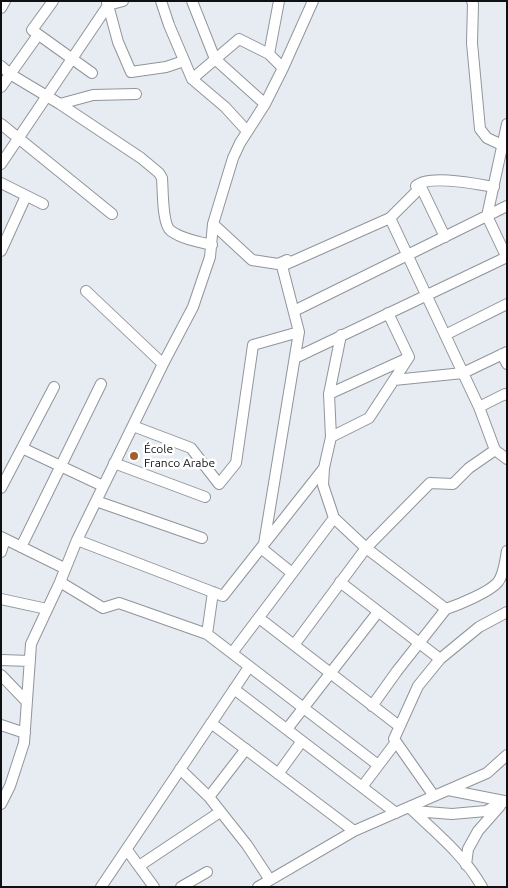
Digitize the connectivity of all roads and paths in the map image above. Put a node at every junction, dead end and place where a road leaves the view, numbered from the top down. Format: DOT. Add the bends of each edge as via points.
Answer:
graph roads {
  1 [pos="5,1"];
  2 [pos="53,1"];
  3 [pos="122,1"];
  4 [pos="161,1"];
  5 [pos="192,1"];
  6 [pos="279,1"];
  7 [pos="313,1"];
  8 [pos="472,1"];
  9 [pos="108,2"];
  10 [pos="1,8"];
  11 [pos="38,35"];
  12 [pos="269,54"];
  13 [pos="72,59"];
  14 [pos="215,59"];
  15 [pos="184,61"];
  16 [pos="1,66"];
  17 [pos="283,68"];
  18 [pos="92,73"];
  19 [pos="10,74"];
  20 [pos="192,79"];
  21 [pos="1,86"];
  22 [pos="136,94"];
  23 [pos="46,97"];
  24 [pos="60,104"];
  25 [pos="265,104"];
  26 [pos="1,124"];
  27 [pos="507,124"];
  28 [pos="247,131"];
  29 [pos="19,138"];
  30 [pos="502,146"];
  31 [pos="1,164"];
  32 [pos="1,183"];
  33 [pos="494,186"];
  34 [pos="26,196"];
  35 [pos="43,204"];
  36 [pos="507,206"];
  37 [pos="112,214"];
  38 [pos="488,216"];
  39 [pos="390,218"];
  40 [pos="213,224"];
  41 [pos="445,237"];
  42 [pos="212,245"];
  43 [pos="1,251"];
  44 [pos="407,256"];
  45 [pos="507,257"];
  46 [pos="86,291"];
  47 [pos="426,294"];
  48 [pos="507,304"];
  49 [pos="294,311"];
  50 [pos="388,313"];
  51 [pos="299,332"];
  52 [pos="341,335"];
  53 [pos="445,335"];
  54 [pos="504,353"];
  55 [pos="409,357"];
  56 [pos="295,358"];
  57 [pos="163,364"];
  58 [pos="507,364"];
  59 [pos="463,373"];
  60 [pos="394,380"];
  61 [pos="101,384"];
  62 [pos="54,387"];
  63 [pos="329,394"];
  64 [pos="506,394"];
  65 [pos="479,407"];
  66 [pos="133,426"];
  67 [pos="331,437"];
  68 [pos="22,448"];
  69 [pos="495,450"];
  70 [pos="507,459"];
  71 [pos="114,463"];
  72 [pos="61,466"];
  73 [pos="324,468"];
  74 [pos="103,486"];
  75 [pos="1,488"];
  76 [pos="205,498"];
  77 [pos="96,501"];
  78 [pos="334,518"];
  79 [pos="3,538"];
  80 [pos="202,538"];
  81 [pos="77,540"];
  82 [pos="21,546"];
  83 [pos="263,546"];
  84 [pos="366,548"];
  85 [pos="1,552"];
  86 [pos="507,552"];
  87 [pos="64,568"];
  88 [pos="292,573"];
  89 [pos="60,582"];
  90 [pos="340,582"];
  91 [pos="213,592"];
  92 [pos="1,599"];
  93 [pos="46,609"];
  94 [pos="446,610"];
  95 [pos="378,612"];
  96 [pos="507,612"];
  97 [pos="258,618"];
  98 [pos="207,634"];
  99 [pos="419,643"];
  100 [pos="294,645"];
  101 [pos="232,653"];
  102 [pos="440,659"];
  103 [pos="1,660"];
  104 [pos="30,661"];
  105 [pos="249,667"];
  106 [pos="330,673"];
  107 [pos="1,675"];
  108 [pos="234,689"];
  109 [pos="27,702"];
  110 [pos="372,706"];
  111 [pos="303,708"];
  112 [pos="211,723"];
  113 [pos="1,725"];
  114 [pos="399,726"];
  115 [pos="287,729"];
  116 [pos="25,733"];
  117 [pos="302,741"];
  118 [pos="396,742"];
  119 [pos="246,749"];
  120 [pos="507,755"];
  121 [pos="378,765"];
  122 [pos="180,769"];
  123 [pos="278,774"];
  124 [pos="6,785"];
  125 [pos="362,787"];
  126 [pos="448,790"];
  127 [pos="434,796"];
  128 [pos="209,797"];
  129 [pos="506,800"];
  130 [pos="1,804"];
  131 [pos="412,810"];
  132 [pos="220,812"];
  133 [pos="396,813"];
  134 [pos="354,831"];
  135 [pos="127,850"];
  136 [pos="466,864"];
  137 [pos="139,866"];
  138 [pos="207,872"];
  139 [pos="270,880"];
  140 [pos="103,886"];
  141 [pos="154,887"];
  142 [pos="182,887"];
  143 [pos="258,887"];
  144 [pos="483,887"];
  1 -- 10 [label="street"];
  2 -- 11 [label="street" via="32,30"];
  3 -- 9 [label="street"];
  4 -- 15 [label="street"];
  5 -- 14 [label="street"];
  6 -- 12 [label="street"];
  7 -- 17 [label="street"];
  8 -- 30 [label="street" via="472,43 480,128 487,138"];
  9 -- 13 [label="street"];
  9 -- 15 [label="street" via="118,42 131,72"];
  11 -- 13 [label="street"];
  11 -- 19 [label="street"];
  12 -- 14 [label="street" via="239,39"];
  12 -- 17 [label="street"];
  13 -- 18 [label="street"];
  13 -- 23 [label="street"];
  14 -- 20 [label="street"];
  14 -- 25 [label="street"];
  15 -- 20 [label="street"];
  16 -- 19 [label="street"];
  17 -- 25 [label="street"];
  19 -- 21 [label="street"];
  19 -- 23 [label="street"];
  20 -- 28 [label="street"];
  22 -- 24 [label="street" via="93,95"];
  23 -- 24 [label="street"];
  23 -- 29 [label="street"];
  24 -- 42 [label="street" via="159,173 170,231"];
  25 -- 28 [label="street"];
  26 -- 29 [label="street"];
  27 -- 30 [label="street"];
  28 -- 40 [label="street" via="233,158"];
  29 -- 31 [label="street"];
  29 -- 37 [label="street"];
  30 -- 33 [label="street"];
  32 -- 34 [label="street"];
  33 -- 38 [label="street"];
  33 -- 40 [label="street" via="444,180 420,182 389,210 278,264 252,260"];
  34 -- 35 [label="street"];
  34 -- 43 [label="street"];
  36 -- 38 [label="street"];
  38 -- 41 [label="street"];
  38 -- 45 [label="street"];
  39 -- 41 [label="street" via="422,187"];
  39 -- 44 [label="street"];
  39 -- 49 [label="street" via="282,266"];
  40 -- 42 [label="street"];
  41 -- 44 [label="street"];
  42 -- 57 [label="street" via="193,307"];
  44 -- 47 [label="street"];
  44 -- 49 [label="street"];
  45 -- 47 [label="street"];
  46 -- 57 [label="street"];
  47 -- 50 [label="street"];
  47 -- 53 [label="street"];
  48 -- 53 [label="street"];
  49 -- 51 [label="street"];
  50 -- 52 [label="street"];
  50 -- 55 [label="street"];
  51 -- 56 [label="street"];
  51 -- 66 [label="street" via="253,345 236,463 220,484 191,448"];
  52 -- 56 [label="street"];
  52 -- 63 [label="street"];
  53 -- 59 [label="street"];
  54 -- 58 [label="street"];
  54 -- 59 [label="street"];
  55 -- 60 [label="street"];
  55 -- 63 [label="street"];
  56 -- 83 [label="street"];
  57 -- 66 [label="street"];
  59 -- 60 [label="street"];
  59 -- 65 [label="street"];
  60 -- 67 [label="street" via="369,418"];
  61 -- 72 [label="street"];
  62 -- 68 [label="street"];
  63 -- 67 [label="street"];
  64 -- 65 [label="street"];
  65 -- 69 [label="street"];
  66 -- 71 [label="street"];
  67 -- 73 [label="street"];
  68 -- 72 [label="street"];
  68 -- 75 [label="street"];
  69 -- 70 [label="street"];
  69 -- 84 [label="street" via="453,484 430,483"];
  71 -- 74 [label="street"];
  71 -- 76 [label="street"];
  72 -- 74 [label="street"];
  72 -- 82 [label="street"];
  73 -- 78 [label="street" via="324,485"];
  73 -- 83 [label="street"];
  74 -- 77 [label="street"];
  77 -- 80 [label="street"];
  77 -- 81 [label="street"];
  78 -- 84 [label="street"];
  78 -- 88 [label="street"];
  79 -- 82 [label="street"];
  79 -- 85 [label="street"];
  81 -- 87 [label="street"];
  81 -- 91 [label="street"];
  82 -- 87 [label="street"];
  83 -- 88 [label="street"];
  83 -- 91 [label="street" via="223,596"];
  84 -- 90 [label="street"];
  84 -- 94 [label="street"];
  86 -- 94 [label="street" via="498,583"];
  87 -- 89 [label="street"];
  88 -- 97 [label="street"];
  89 -- 93 [label="street"];
  89 -- 98 [label="street" via="103,608 119,603"];
  90 -- 95 [label="street"];
  90 -- 100 [label="street"];
  91 -- 98 [label="street"];
  92 -- 93 [label="street"];
  93 -- 104 [label="street" via="32,644"];
  94 -- 99 [label="street"];
  95 -- 99 [label="street"];
  95 -- 106 [label="street"];
  96 -- 102 [label="street" via="479,627"];
  97 -- 100 [label="street"];
  97 -- 101 [label="street"];
  98 -- 101 [label="street"];
  99 -- 102 [label="street"];
  99 -- 110 [label="street"];
  100 -- 106 [label="street"];
  101 -- 105 [label="street"];
  102 -- 114 [label="street" via="418,686"];
  103 -- 104 [label="street"];
  104 -- 109 [label="street"];
  105 -- 108 [label="street"];
  105 -- 111 [label="street"];
  106 -- 110 [label="street"];
  106 -- 111 [label="street"];
  107 -- 109 [label="street"];
  108 -- 112 [label="street"];
  108 -- 115 [label="street"];
  109 -- 116 [label="street"];
  110 -- 114 [label="street"];
  111 -- 115 [label="street"];
  111 -- 121 [label="street"];
  112 -- 119 [label="street"];
  112 -- 122 [label="street"];
  113 -- 116 [label="street"];
  114 -- 118 [label="street" via="394,739"];
  115 -- 117 [label="street"];
  116 -- 124 [label="street"];
  117 -- 123 [label="street"];
  117 -- 125 [label="street"];
  118 -- 121 [label="street"];
  118 -- 127 [label="street"];
  119 -- 123 [label="street"];
  119 -- 128 [label="street"];
  120 -- 126 [label="street" via="488,773"];
  121 -- 125 [label="street"];
  122 -- 128 [label="street"];
  122 -- 135 [label="street"];
  123 -- 134 [label="street"];
  124 -- 130 [label="street"];
  125 -- 133 [label="street"];
  126 -- 127 [label="street"];
  126 -- 129 [label="street"];
  127 -- 131 [label="street"];
  128 -- 132 [label="street"];
  129 -- 131 [label="street" via="486,811 452,814"];
  129 -- 136 [label="street" via="478,831 468,849"];
  131 -- 133 [label="street"];
  131 -- 136 [label="street"];
  132 -- 137 [label="street"];
  132 -- 139 [label="street"];
  133 -- 134 [label="street"];
  134 -- 139 [label="street"];
  135 -- 137 [label="street"];
  135 -- 140 [label="street"];
  136 -- 144 [label="street"];
  137 -- 141 [label="street"];
  138 -- 142 [label="street"];
  139 -- 143 [label="street"];
}
